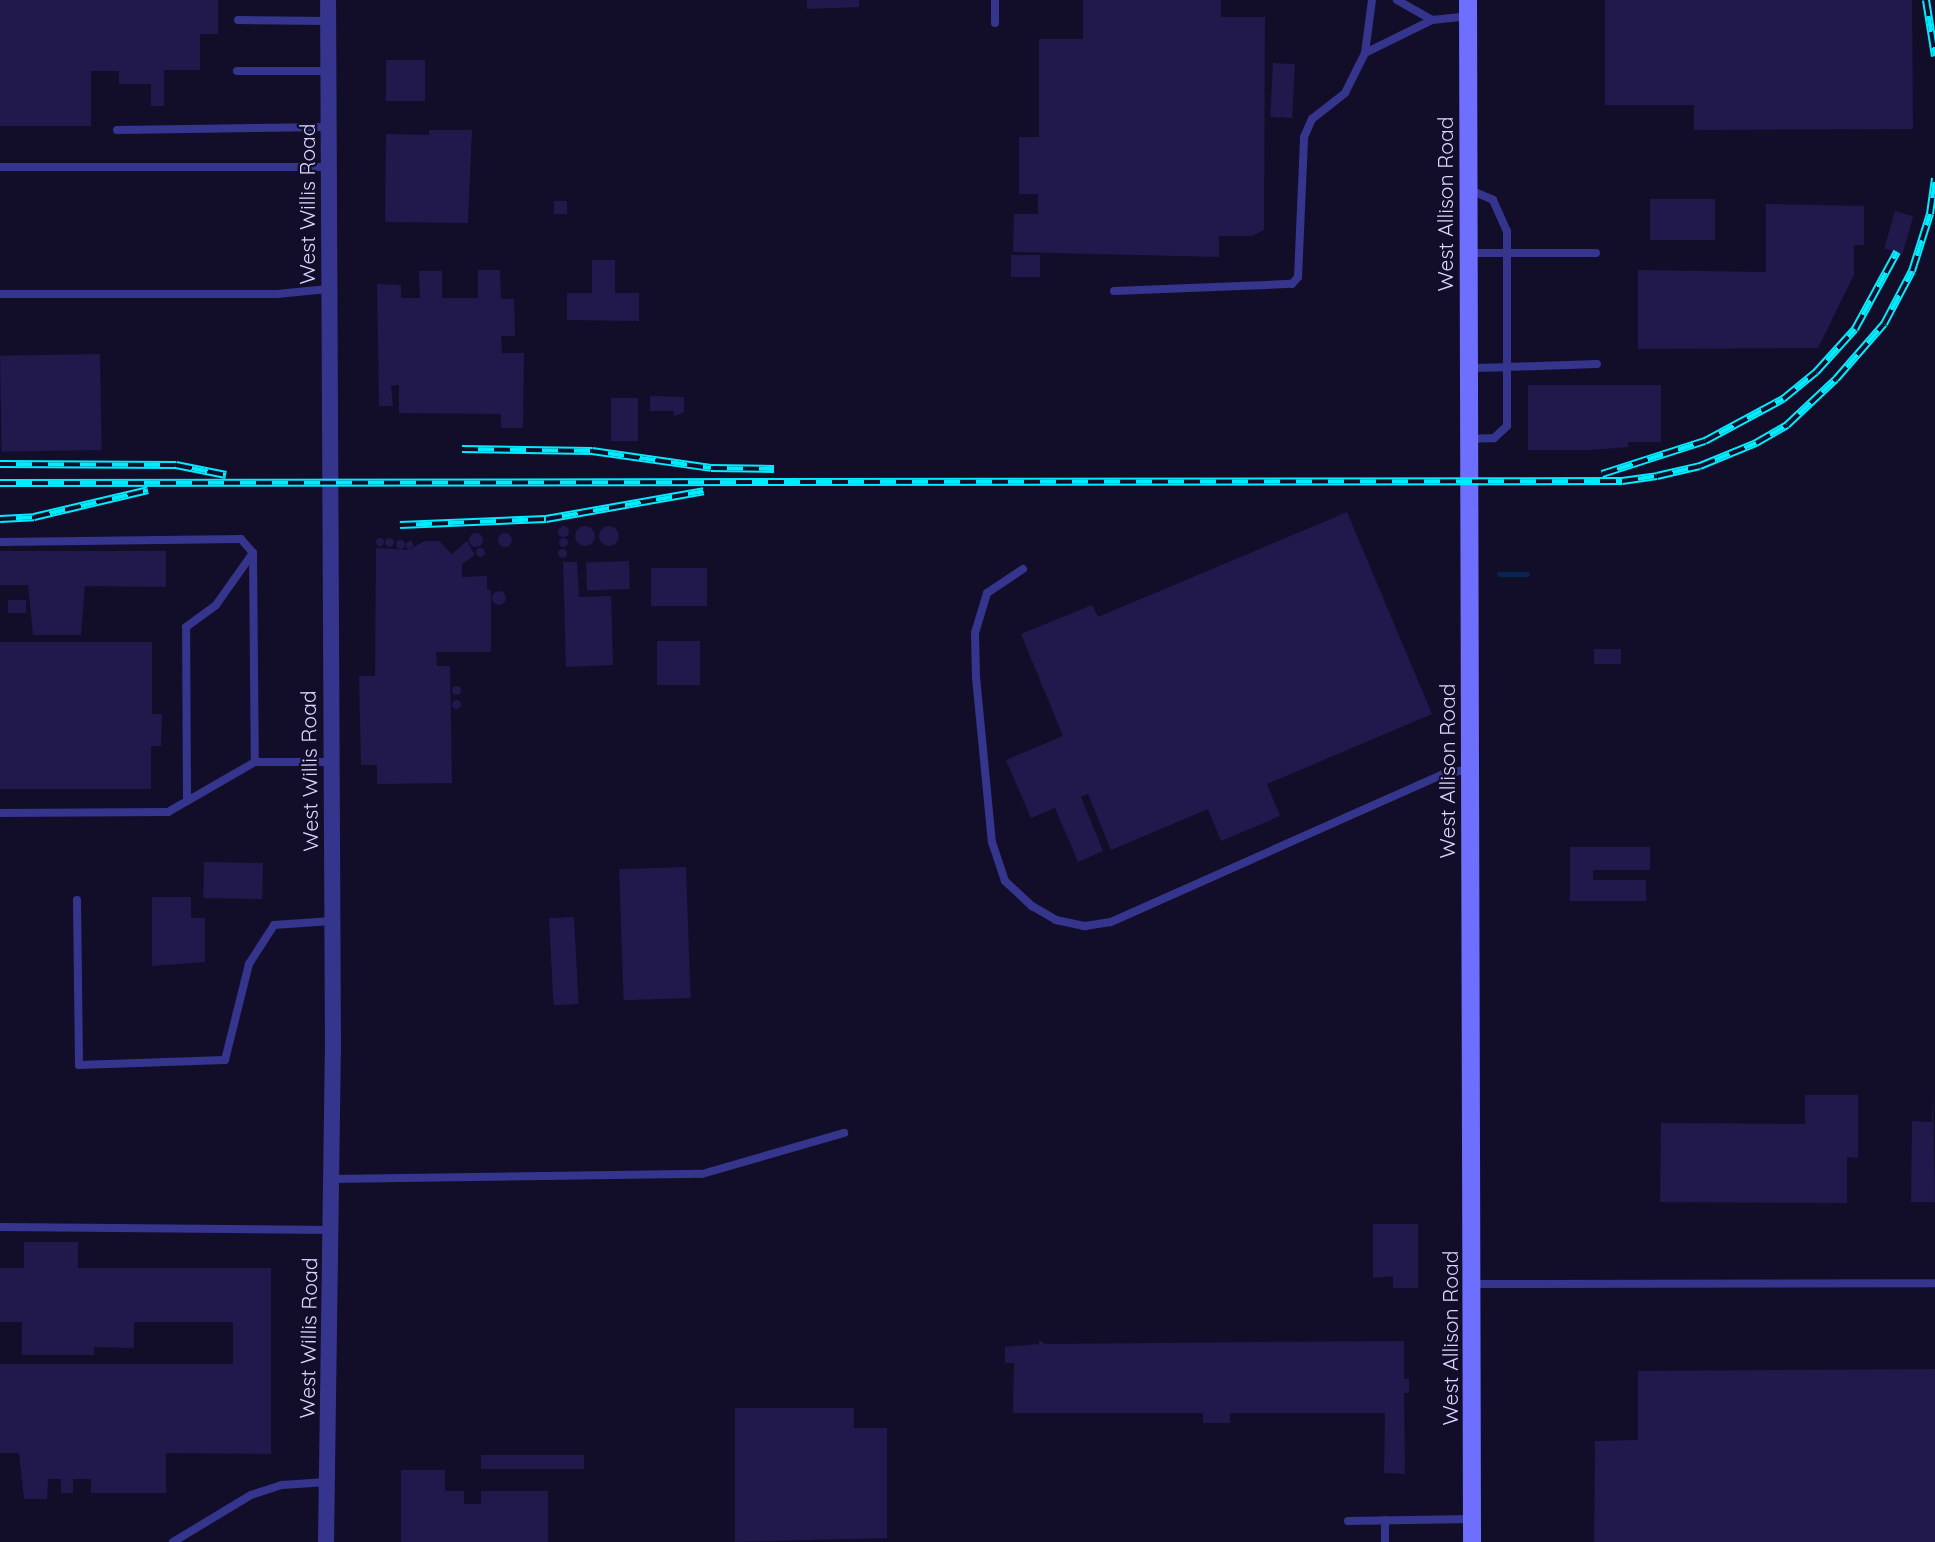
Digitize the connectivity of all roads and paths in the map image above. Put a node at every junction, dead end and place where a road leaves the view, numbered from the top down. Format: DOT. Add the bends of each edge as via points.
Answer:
graph roads {
  1 [pos="328,0"];
  2 [pos="995,0"];
  3 [pos="1372,0"];
  4 [pos="1397,0"];
  5 [pos="1468,8"];
  6 [pos="237,20"];
  7 [pos="1432,20"];
  8 [pos="328,21"];
  9 [pos="995,23"];
  10 [pos="1366,53"];
  11 [pos="237,71"];
  12 [pos="328,71"];
  13 [pos="328,127"];
  14 [pos="117,130"];
  15 [pos="0,167"];
  16 [pos="328,167"];
  17 [pos="1468,189"];
  18 [pos="1468,253"];
  19 [pos="1507,253"];
  20 [pos="1596,253"];
  21 [pos="328,289"];
  22 [pos="1114,291"];
  23 [pos="0,294"];
  24 [pos="1597,364"];
  25 [pos="1507,367"];
  26 [pos="1468,368"];
  27 [pos="1468,439"];
  28 [pos="0,542"];
  29 [pos="253,553"];
  30 [pos="1023,569"];
  31 [pos="255,762"];
  32 [pos="330,762"];
  33 [pos="1470,769"];
  34 [pos="187,802"];
  35 [pos="0,813"];
  36 [pos="77,900"];
  37 [pos="331,921"];
  38 [pos="844,1133"];
  39 [pos="331,1179"];
  40 [pos="0,1227"];
  41 [pos="330,1230"];
  42 [pos="1935,1283"];
  43 [pos="1473,1284"];
  44 [pos="327,1482"];
  45 [pos="1473,1519"];
  46 [pos="1385,1520"];
  47 [pos="1348,1521"];
  48 [pos="173,1542"];
  49 [pos="326,1542"];
  50 [pos="1385,1542"];
  51 [pos="1472,1542"];
  1 -- 8 [label="street, West Willis Road"];
  2 -- 9 [label="lane"];
  3 -- 10 [label="lane"];
  4 -- 7 [label="lane"];
  5 -- 7 [label="lane"];
  5 -- 17 [label="street, West Allison Road"];
  6 -- 8 [label="lane"];
  7 -- 10 [label="lane"];
  8 -- 12 [label="street, West Willis Road"];
  10 -- 22 [label="lane" via="1345,93 1312,120 1304,137 1298,277 1293,284"];
  11 -- 12 [label="lane"];
  12 -- 13 [label="street, West Willis Road"];
  13 -- 14 [label="lane"];
  13 -- 16 [label="street, West Willis Road"];
  15 -- 16 [label="lane"];
  16 -- 21 [label="street, West Willis Road"];
  17 -- 18 [label="street, West Allison Road"];
  17 -- 19 [label="lane" via="1493,200 1501,213"];
  18 -- 19 [label="lane"];
  18 -- 26 [label="street, West Allison Road"];
  19 -- 20 [label="lane"];
  19 -- 25 [label="lane"];
  21 -- 23 [label="lane" via="277,294"];
  21 -- 32 [label="street, West Willis Road"];
  24 -- 25 [label="lane"];
  25 -- 26 [label="lane"];
  25 -- 27 [label="lane" via="1504,434"];
  26 -- 27 [label="street, West Allison Road"];
  27 -- 33 [label="street, West Allison Road"];
  28 -- 29 [label="lane" via="241,539"];
  29 -- 31 [label="lane"];
  29 -- 34 [label="lane" via="216,605 186,627"];
  30 -- 33 [label="lane" via="987,593 975,633 976,677 992,842 1005,881 1056,920 1085,926 1111,922 1443,775"];
  31 -- 32 [label="lane"];
  31 -- 34 [label="lane"];
  32 -- 37 [label="street, West Willis Road"];
  33 -- 43 [label="street, West Allison Road"];
  34 -- 35 [label="lane" via="168,812"];
  36 -- 37 [label="lane" via="79,1065 225,1060 248,964 274,925"];
  37 -- 39 [label="street, West Willis Road"];
  38 -- 39 [label="lane" via="702,1174"];
  39 -- 41 [label="street, West Willis Road"];
  40 -- 41 [label="lane"];
  41 -- 44 [label="street, West Willis Road"];
  42 -- 43 [label="lane"];
  43 -- 45 [label="street, West Allison Road"];
  44 -- 48 [label="lane" via="282,1485 251,1495"];
  44 -- 49 [label="street, West Willis Road"];
  45 -- 46 [label="lane"];
  45 -- 51 [label="street, West Allison Road"];
  46 -- 47 [label="lane"];
  46 -- 50 [label="lane"];
}
